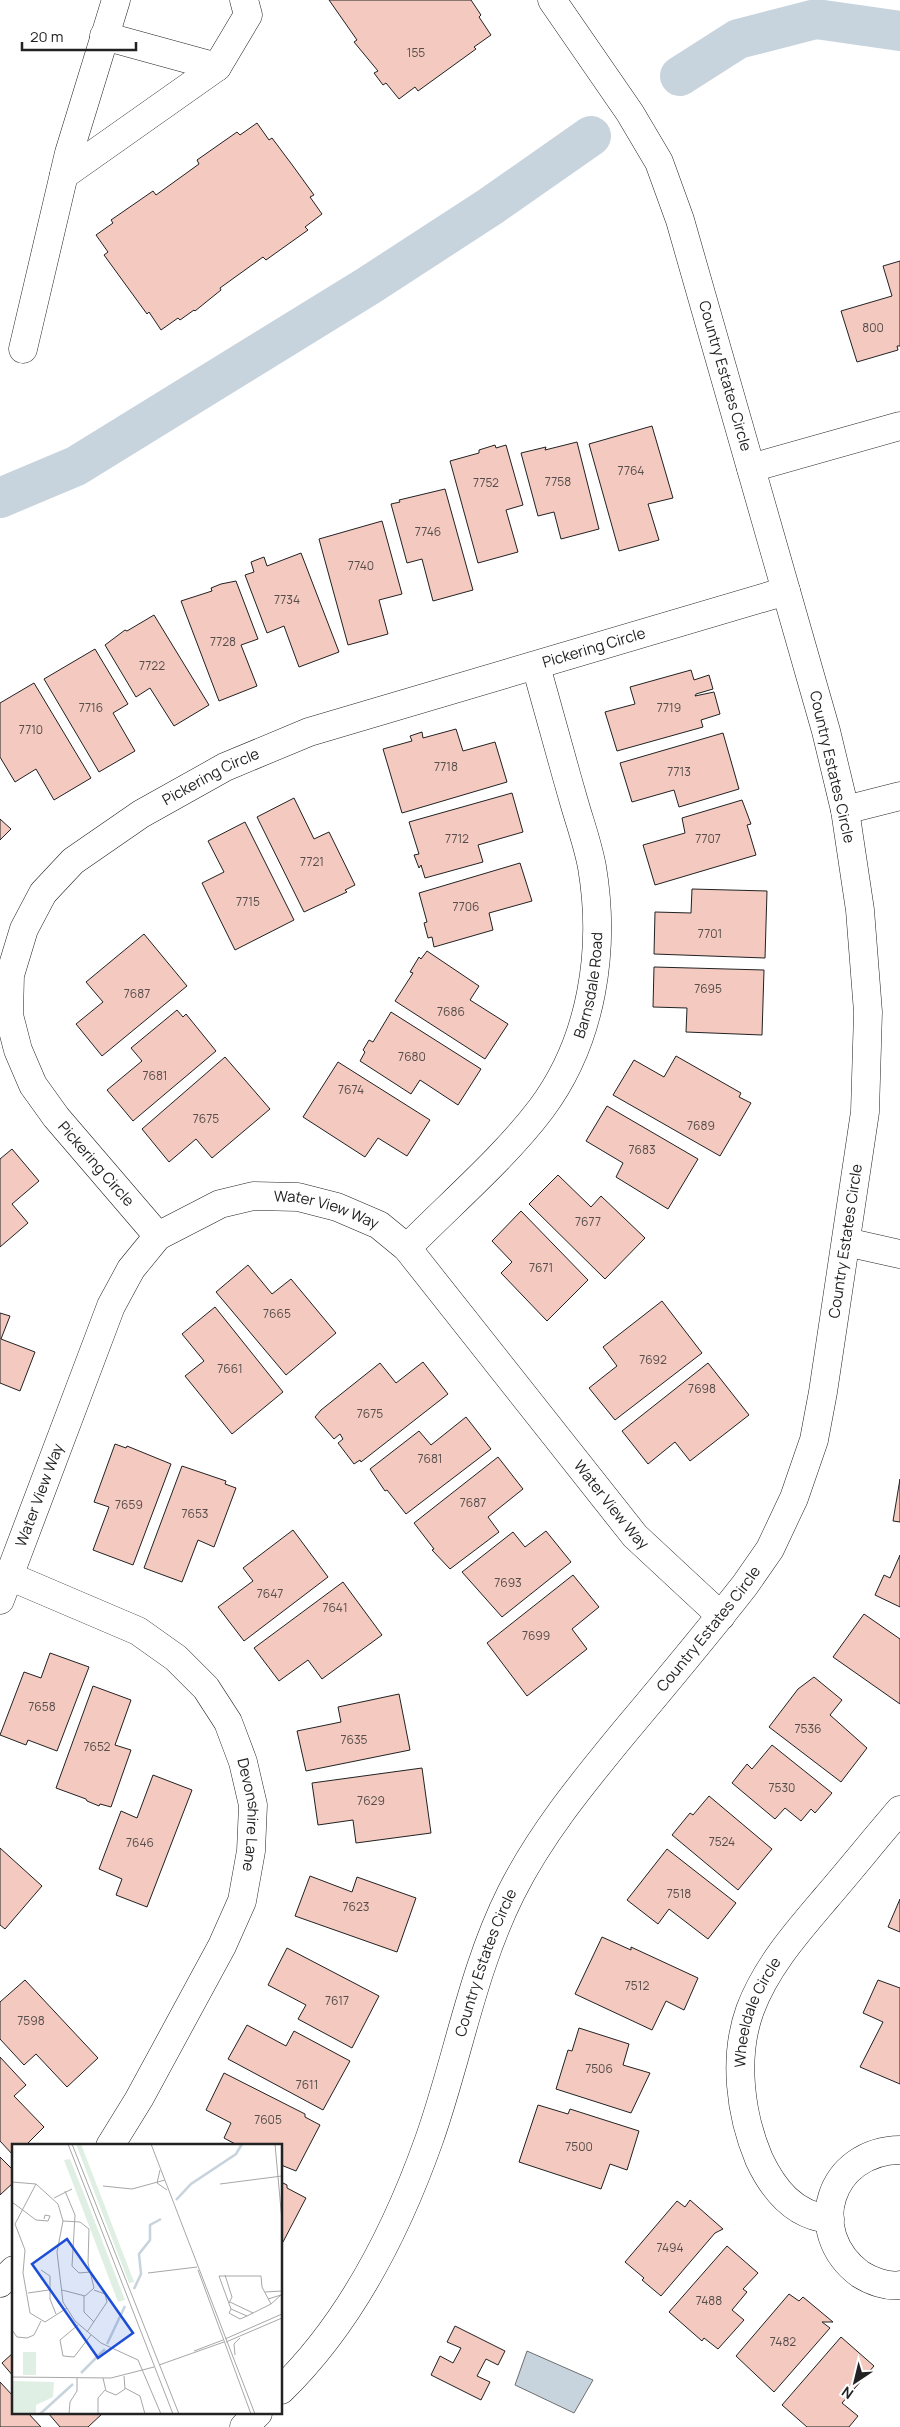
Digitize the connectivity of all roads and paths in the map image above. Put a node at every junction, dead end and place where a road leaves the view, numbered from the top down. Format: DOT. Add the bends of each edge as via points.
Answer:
graph roads {
  1 [pos="116,0"];
  2 [pos="244,0"];
  3 [pos="552,0"];
  4 [pos="104,36"];
  5 [pos="217,67"];
  6 [pos="64,175"];
  7 [pos="23,349"];
  8 [pos="900,426"];
  9 [pos="751,468"];
  10 [pos="786,591"];
  11 [pos="536,666"];
  12 [pos="900,796"];
  13 [pos="845,810"];
  14 [pos="158,1236"];
  15 [pos="846,1242"];
  16 [pos="407,1248"];
  17 [pos="900,1254"];
  18 [pos="5,1588"];
  19 [pos="721,1616"];
  20 [pos="900,1810"];
  21 [pos="111,2144"];
  22 [pos="900,2150"];
  23 [pos="830,2218"];
  24 [pos="12,2272"];
  25 [pos="0,2283"];
  26 [pos="900,2286"];
  27 [pos="282,2389"];
  28 [pos="257,2414"];
  29 [pos="244,2427"];
  1 -- 4 [label="street"];
  2 -- 5 [label="street" via="248,15"];
  3 -- 9 [label="street, Country Estates Circle" via="660,162"];
  4 -- 5 [label="street"];
  4 -- 6 [label="street"];
  5 -- 6 [label="street"];
  6 -- 7 [label="street"];
  8 -- 9 [label="street"];
  9 -- 10 [label="street, Country Estates Circle"];
  10 -- 11 [label="street, Pickering Circle"];
  10 -- 13 [label="street, Country Estates Circle"];
  11 -- 14 [label="street, Pickering Circle" via="309,732 225,767 134,819 73,861 43,893 24,928 10,975 9,1015 18,1050 33,1085 56,1117"];
  11 -- 16 [label="street, Barnsdale Road" via="592,867 597,920 596,971 580,1032 566,1069 541,1109 505,1150"];
  12 -- 13 [label="street"];
  13 -- 15 [label="street, Country Estates Circle" via="860,910 868,1012 865,1112"];
  14 -- 16 [label="street, Water View Way" via="220,1204 253,1196 298,1197 337,1207 379,1225"];
  14 -- 18 [label="street, Water View Way" via="130,1269 111,1306"];
  15 -- 17 [label="street"];
  15 -- 19 [label="street, Country Estates Circle" via="814,1440 794,1498 770,1549"];
  16 -- 19 [label="street, Water View Way" via="635,1536"];
  18 -- 21 [label="street, Devonshire Lane" via="138,1631 176,1658 206,1688 228,1722 243,1762 253,1805 251,1851 242,1901 222,1946"];
  19 -- 27 [label="street, Country Estates Circle" via="575,1793 539,1844 487,1949 429,2140 402,2206 374,2265 333,2328"];
  20 -- 23 [label="street, Wheeldale Circle" via="770,1970 750,2011 742,2048 744,2112 750,2137 768,2180 796,2209 815,2218"];
  22 -- 23 [label="street" via="882,2150 856,2162 837,2184 828,2211"];
  23 -- 26 [label="street" via="832,2239 846,2263 870,2280"];
  24 -- 25 [label="street"];
  28 -- 29 [label="street"];
}
